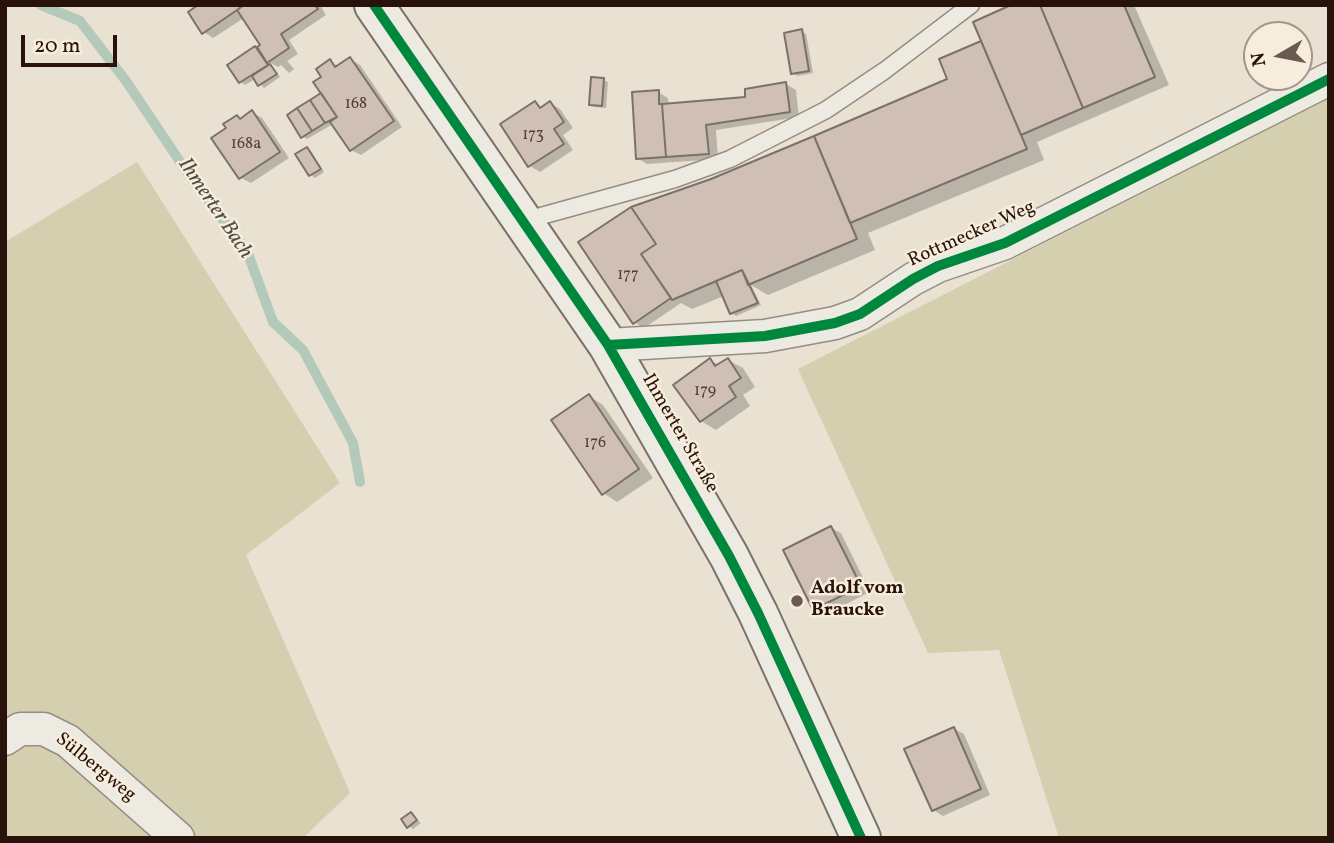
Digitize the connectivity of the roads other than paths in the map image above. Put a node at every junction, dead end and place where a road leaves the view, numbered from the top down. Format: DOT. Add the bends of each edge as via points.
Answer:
graph roads {
  1 [pos="374,5"];
  2 [pos="971,5"];
  3 [pos="1329,79"];
  4 [pos="523,221"];
  5 [pos="608,345"];
  6 [pos="5,739"];
  7 [pos="178,838"];
  8 [pos="861,838"];
  1 -- 4 [label="main road, Ihmerter Straße"];
  2 -- 4 [label="lane" via="826,110 763,144 675,179"];
  3 -- 5 [label="street, Rottmecker Weg" via="1004,243 937,266 860,314 765,336"];
  4 -- 5 [label="main road, Ihmerter Straße"];
  5 -- 8 [label="main road, Ihmerter Straße" via="735,568"];
  6 -- 7 [label="street, Sülbergweg" via="19,729 44,729 68,741"];
}
